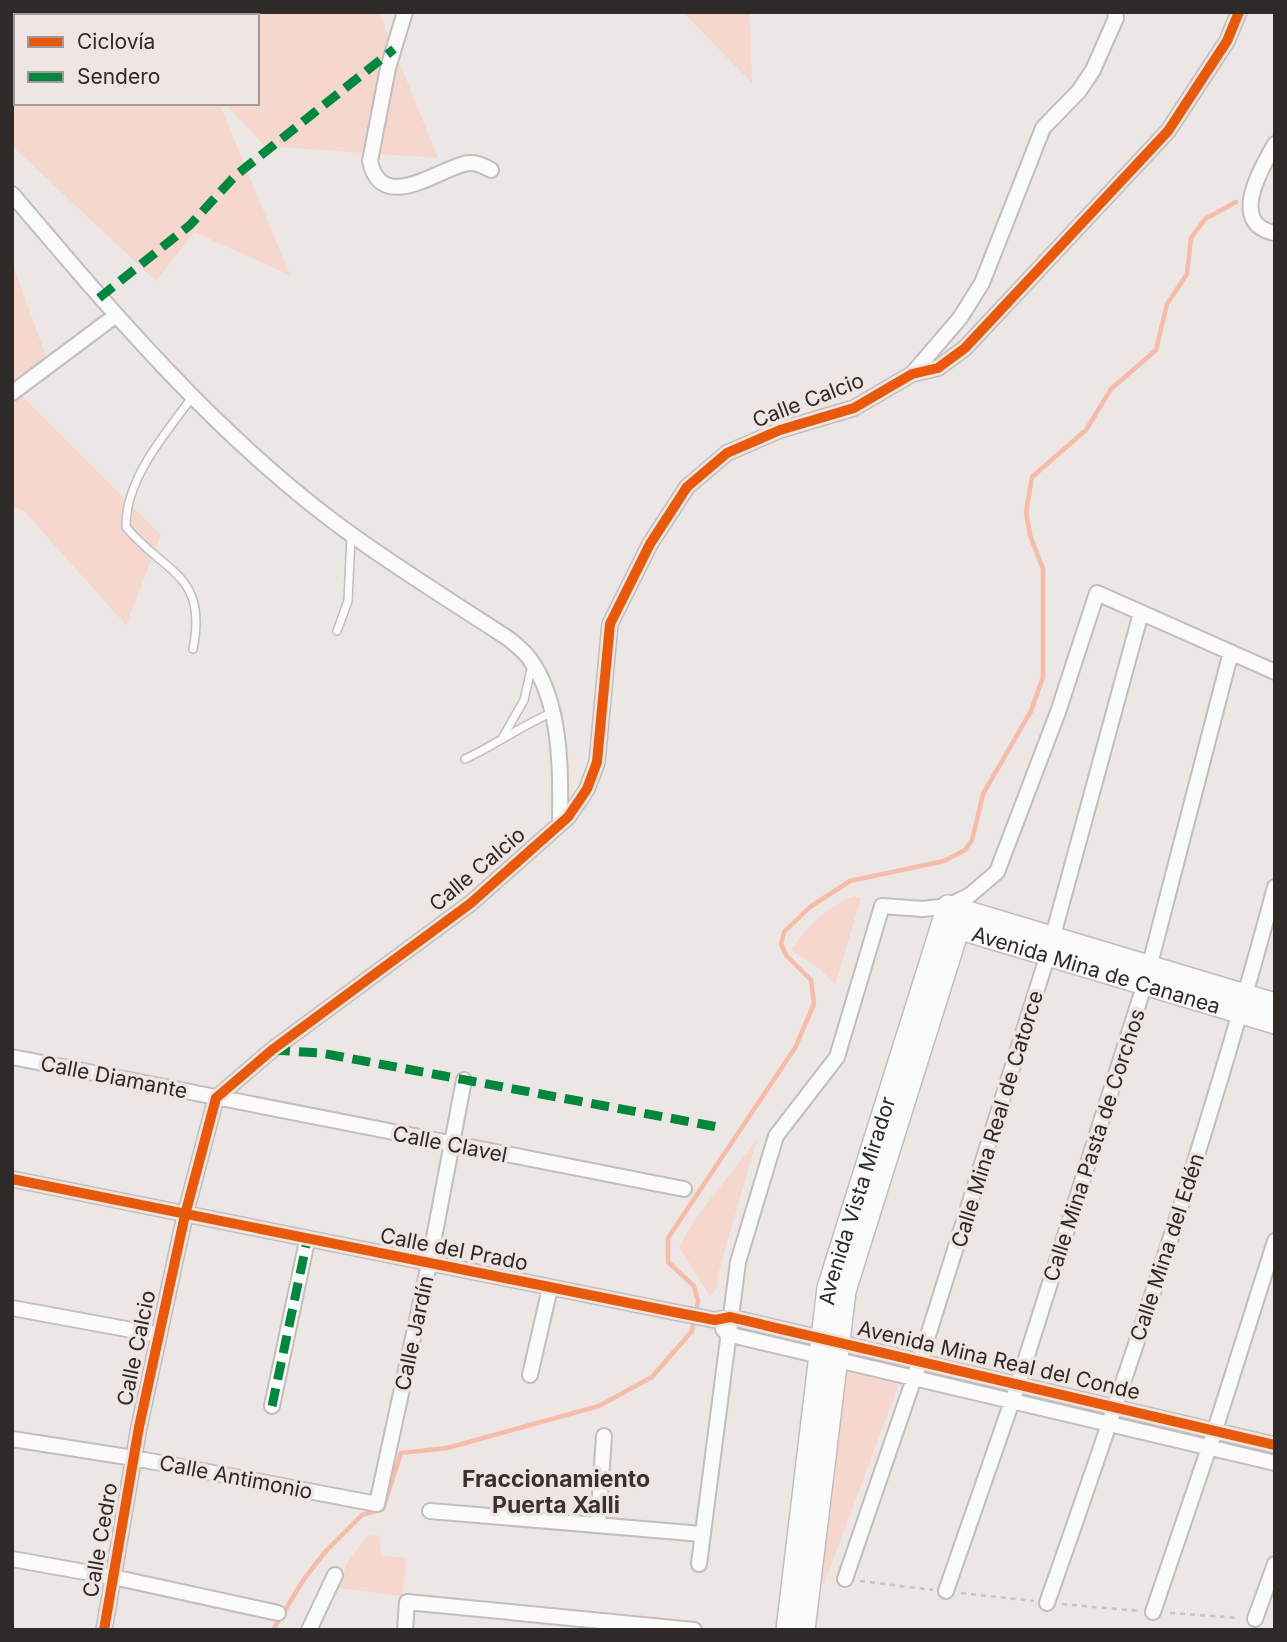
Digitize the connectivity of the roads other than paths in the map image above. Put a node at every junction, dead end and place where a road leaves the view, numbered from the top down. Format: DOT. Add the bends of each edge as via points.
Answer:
graph roads {
  1 [pos="405,12"];
  2 [pos="1115,12"];
  3 [pos="1239,12"];
  4 [pos="1275,144"];
  5 [pos="491,170"];
  6 [pos="12,194"];
  7 [pos="1275,233"];
  8 [pos="115,316"];
  9 [pos="912,374"];
  10 [pos="12,393"];
  11 [pos="194,396"];
  12 [pos="352,534"];
  13 [pos="1141,612"];
  14 [pos="337,631"];
  15 [pos="194,649"];
  16 [pos="1231,652"];
  17 [pos="533,664"];
  18 [pos="1275,672"];
  19 [pos="551,713"];
  20 [pos="498,744"];
  21 [pos="465,759"];
  22 [pos="559,824"];
  23 [pos="1275,887"];
  24 [pos="956,912"];
  25 [pos="1051,946"];
  26 [pos="1148,974"];
  27 [pos="1243,1004"];
  28 [pos="1275,1004"];
  29 [pos="1275,1023"];
  30 [pos="12,1057"];
  31 [pos="464,1080"];
  32 [pos="216,1097"];
  33 [pos="450,1144"];
  34 [pos="12,1179"];
  35 [pos="684,1189"];
  36 [pos="185,1215"];
  37 [pos="307,1241"];
  38 [pos="1275,1241"];
  39 [pos="429,1264"];
  40 [pos="550,1287"];
  41 [pos="12,1308"];
  42 [pos="718,1318"];
  43 [pos="727,1334"];
  44 [pos="159,1335"];
  45 [pos="829,1349"];
  46 [pos="920,1361"];
  47 [pos="530,1375"];
  48 [pos="914,1378"];
  49 [pos="1018,1384"];
  50 [pos="1012,1400"];
  51 [pos="272,1406"];
  52 [pos="1116,1407"];
  53 [pos="1110,1424"];
  54 [pos="1215,1430"];
  55 [pos="604,1436"];
  56 [pos="12,1438"];
  57 [pos="1275,1445"];
  58 [pos="1210,1447"];
  59 [pos="134,1458"];
  60 [pos="1275,1463"];
  61 [pos="377,1504"];
  62 [pos="430,1511"];
  63 [pos="598,1524"];
  64 [pos="702,1534"];
  65 [pos="12,1559"];
  66 [pos="699,1564"];
  67 [pos="1275,1564"];
  68 [pos="335,1575"];
  69 [pos="113,1577"];
  70 [pos="845,1579"];
  71 [pos="946,1591"];
  72 [pos="798,1602"];
  73 [pos="1047,1603"];
  74 [pos="1153,1612"];
  75 [pos="278,1614"];
  76 [pos="1255,1619"];
  77 [pos="104,1630"];
  78 [pos="309,1630"];
  79 [pos="405,1630"];
  80 [pos="694,1630"];
  81 [pos="787,1630"];
  82 [pos="804,1630"];
  1 -- 5 [label="street" via="388,68 372,170 381,180 406,186 467,163"];
  2 -- 9 [label="street" via="1080,91 1043,128 982,283 960,318"];
  3 -- 9 [label="street" via="1227,41 1168,131 965,348 938,368"];
  4 -- 7 [label="street" via="1253,185 1250,209 1258,223"];
  6 -- 8 [label="street"];
  8 -- 10 [label="street"];
  8 -- 11 [label="street"];
  9 -- 22 [label="street, Calle Calcio" via="854,408 780,430 727,453 687,487 650,544 610,624 597,762 587,789"];
  11 -- 12 [label="street" via="241,443"];
  11 -- 15 [label="lane" via="161,440 125,508 126,527 178,574 192,595 199,622"];
  12 -- 14 [label="lane" via="348,601"];
  12 -- 17 [label="street" via="509,639"];
  13 -- 16 [label="street"];
  13 -- 24 [label="street" via="1097,593 1003,862"];
  13 -- 25 [label="street, Calle Mina Real de Catorce"];
  16 -- 18 [label="street"];
  16 -- 26 [label="street, Calle Mina Pasta de Corchos"];
  17 -- 19 [label="street"];
  17 -- 20 [label="lane" via="524,700"];
  19 -- 20 [label="lane" via="523,725"];
  19 -- 22 [label="street" via="558,759"];
  20 -- 21 [label="lane"];
  22 -- 32 [label="street, Calle Calcio" via="471,903"];
  23 -- 27 [label="street, Calle Mina del Edén"];
  24 -- 25 [label="street, Avenida Mina de Cananea"];
  24 -- 42 [label="street, Avenida Mina de Cananea" via="882,906 837,1057 776,1136"];
  24 -- 45 [label="street, Avenida Vista Mirador" via="889,1121 828,1289"];
  25 -- 26 [label="street, Avenida Mina de Cananea"];
  25 -- 46 [label="street, Calle Mina Real de Catorce"];
  26 -- 27 [label="street, Avenida Mina de Cananea"];
  26 -- 49 [label="street, Calle Mina Pasta de Corchos"];
  27 -- 28 [label="street, Avenida Mina de Cananea"];
  27 -- 29 [label="street, Avenida Mina de Cananea"];
  27 -- 52 [label="street, Calle Mina del Edén"];
  30 -- 32 [label="street, Calle Diamante"];
  31 -- 33 [label="street, Calle Jardín"];
  32 -- 33 [label="street, Calle Clavel"];
  32 -- 36 [label="street, Calle Calcio"];
  33 -- 35 [label="street, Calle Clavel"];
  33 -- 39 [label="street, Calle Jardín"];
  34 -- 36 [label="street, Calle del Prado"];
  36 -- 37 [label="street, Calle del Prado"];
  36 -- 44 [label="street, Calle Calcio"];
  37 -- 39 [label="street, Calle del Prado"];
  37 -- 51 [label="street"];
  38 -- 54 [label="street"];
  39 -- 40 [label="street, Calle del Prado"];
  39 -- 61 [label="street, Calle Jardín"];
  40 -- 42 [label="street, Calle del Prado"];
  40 -- 47 [label="street"];
  41 -- 44 [label="street"];
  42 -- 43 [label="street"];
  42 -- 45 [label="street, Avenida Mina Real del Conde"];
  43 -- 45 [label="street, Avenida Mina Real del Conde"];
  43 -- 64 [label="street"];
  44 -- 59 [label="street, Calle Calcio"];
  45 -- 46 [label="street, Avenida Mina Real del Conde"];
  45 -- 48 [label="street, Avenida Mina Real del Conde"];
  45 -- 72 [label="street, Avenida Vista Mirador"];
  46 -- 48 [label="street, Calle Mina Real de Catorce"];
  46 -- 49 [label="street, Avenida Mina Real del Conde"];
  48 -- 50 [label="street, Avenida Mina Real del Conde"];
  48 -- 70 [label="street, Calle Mina Real de Catorce"];
  49 -- 50 [label="street, Calle Mina Pasta de Corchos"];
  49 -- 52 [label="street, Avenida Mina Real del Conde"];
  50 -- 53 [label="street, Avenida Mina Real del Conde"];
  50 -- 71 [label="street, Calle Mina Pasta de Corchos"];
  52 -- 53 [label="street, Calle Mina del Edén"];
  52 -- 54 [label="street, Avenida Mina Real del Conde"];
  53 -- 58 [label="street, Avenida Mina Real del Conde"];
  53 -- 73 [label="street, Calle Mina del Edén"];
  54 -- 57 [label="street, Avenida Mina Real del Conde"];
  54 -- 58 [label="street"];
  55 -- 63 [label="street"];
  56 -- 59 [label="street, Calle Antimonio"];
  58 -- 60 [label="street, Avenida Mina Real del Conde"];
  58 -- 74 [label="street"];
  59 -- 61 [label="street, Calle Antimonio"];
  59 -- 69 [label="street, Calle Cedro"];
  62 -- 63 [label="street"];
  63 -- 64 [label="street"];
  64 -- 66 [label="street"];
  65 -- 69 [label="street"];
  67 -- 76 [label="street"];
  68 -- 78 [label="street"];
  69 -- 75 [label="street"];
  69 -- 77 [label="street, Calle Cedro"];
  72 -- 81 [label="street, Avenida Vista Mirador"];
  72 -- 82 [label="street, Avenida Vista Mirador"];
  79 -- 80 [label="street" via="407,1602"];
}
